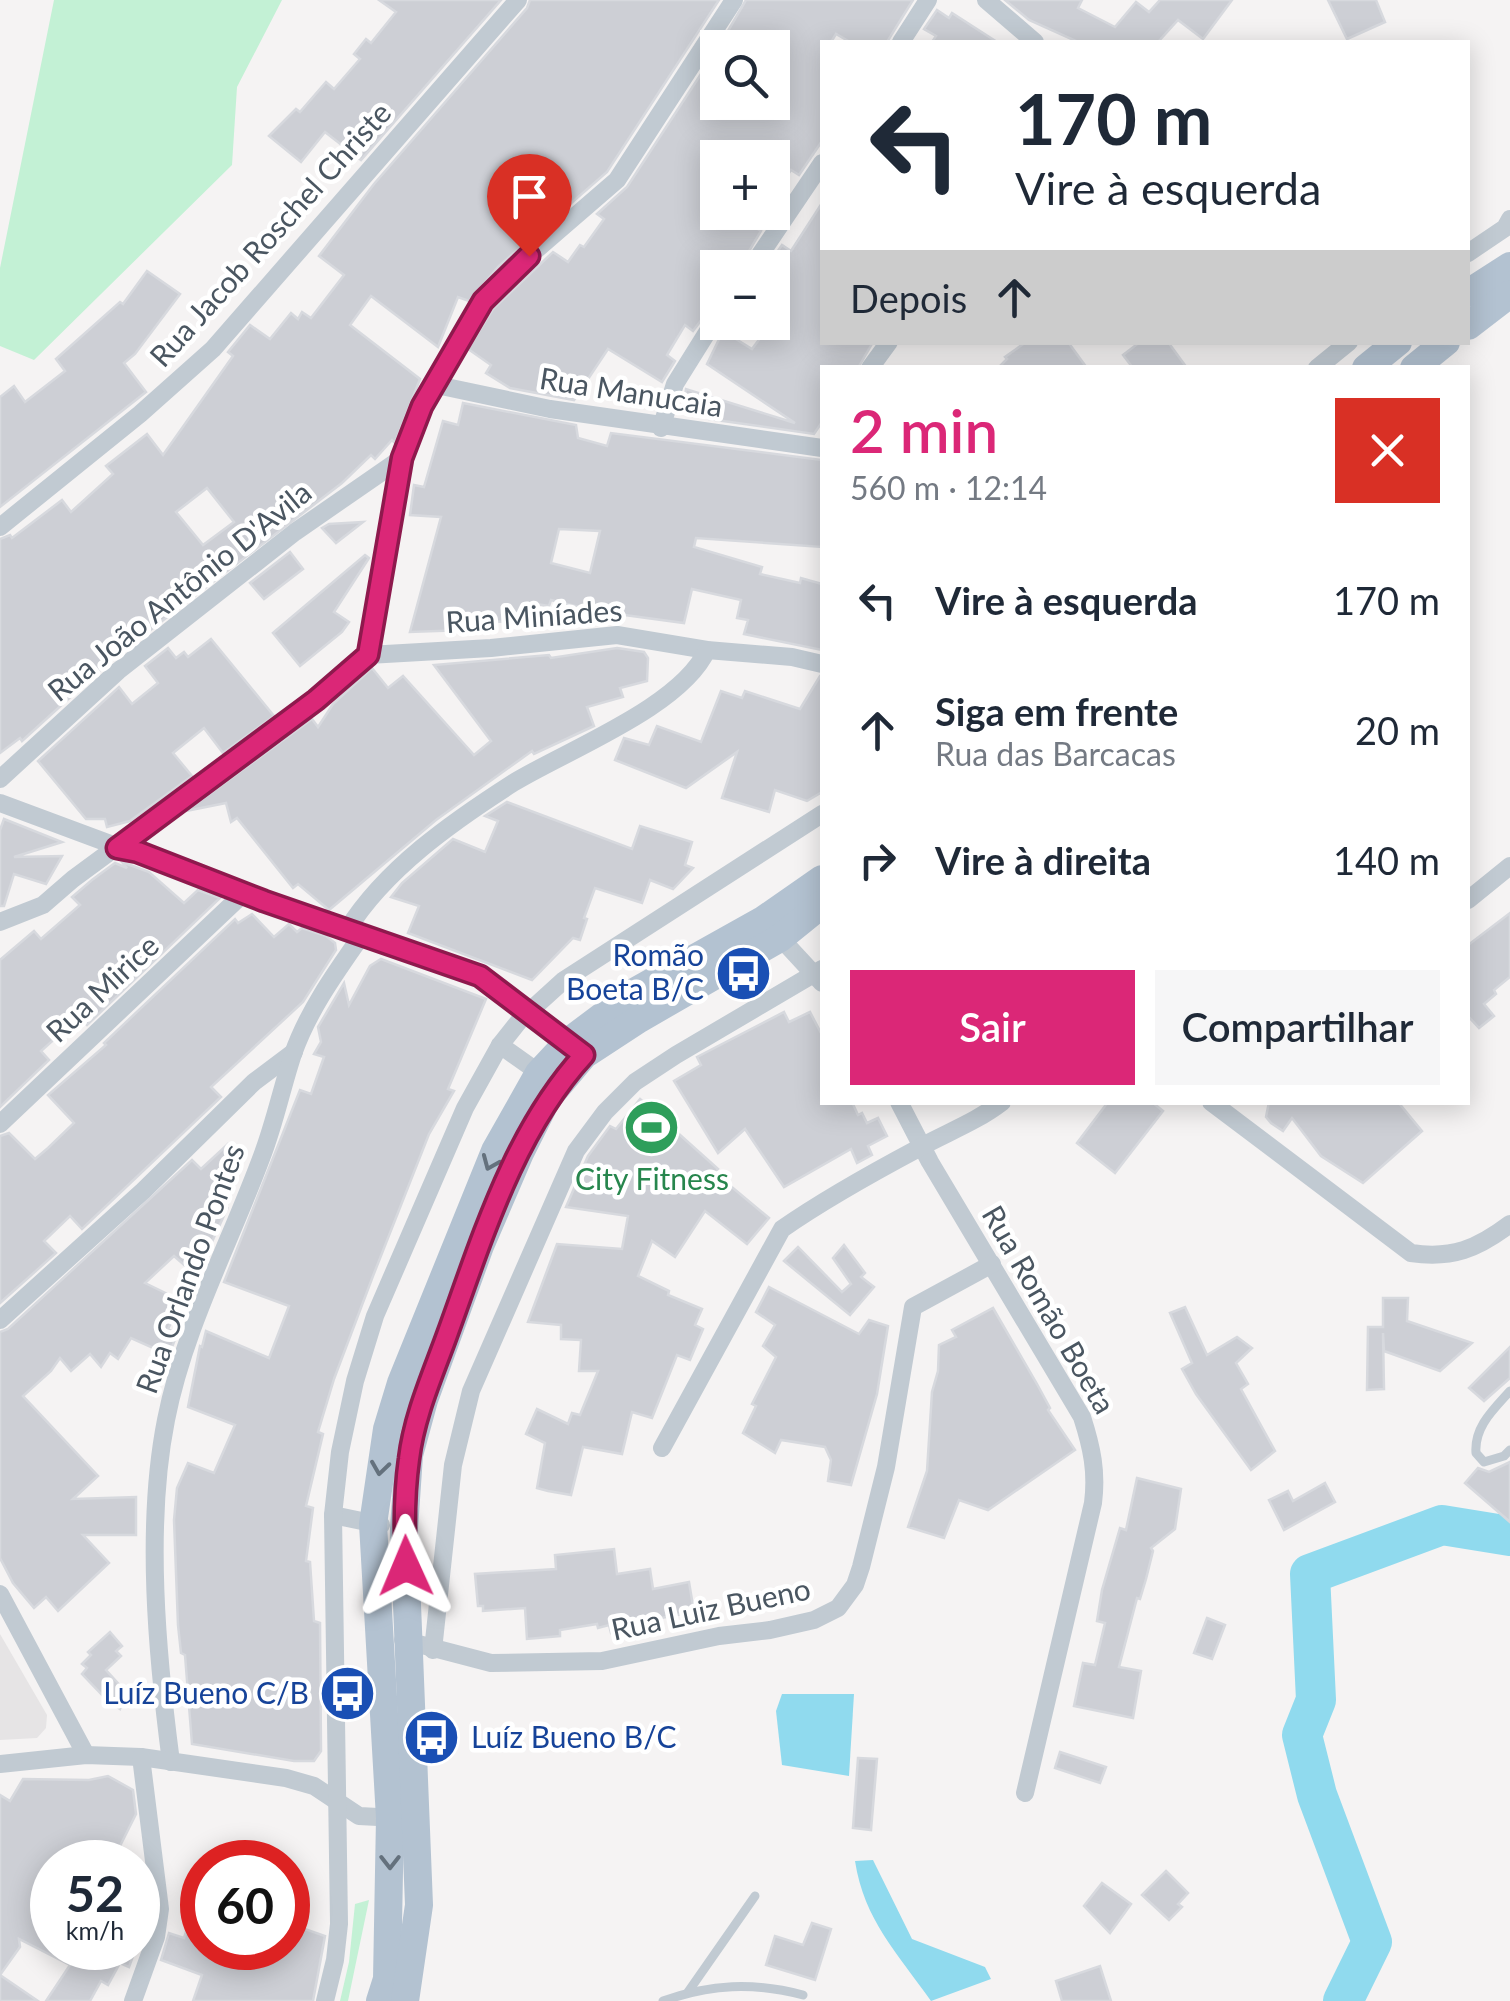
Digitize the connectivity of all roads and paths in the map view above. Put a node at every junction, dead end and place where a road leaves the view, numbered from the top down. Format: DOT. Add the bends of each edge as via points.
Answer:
graph roads {
  1 [pos="518,0"];
  2 [pos="734,0"];
  3 [pos="928,0"];
  4 [pos="986,0"];
  5 [pos="902,40"];
  6 [pos="1033,40"];
  7 [pos="820,165"];
  8 [pos="1508,227"];
  9 [pos="763,250"];
  10 [pos="1470,252"];
  11 [pos="1510,266"];
  12 [pos="1470,292"];
  13 [pos="1510,294"];
  14 [pos="1470,324"];
  15 [pos="702,340"];
  16 [pos="1345,345"];
  17 [pos="1394,345"];
  18 [pos="1442,345"];
  19 [pos="1321,365"];
  20 [pos="1370,365"];
  21 [pos="1419,365"];
  22 [pos="432,384"];
  23 [pos="661,428"];
  24 [pos="819,442"];
  25 [pos="402,458"];
  26 [pos="0,527"];
  27 [pos="707,650"];
  28 [pos="368,655"];
  29 [pos="820,664"];
  30 [pos="0,779"];
  31 [pos="0,803"];
  32 [pos="820,815"];
  33 [pos="117,848"];
  34 [pos="1510,866"];
  35 [pos="820,882"];
  36 [pos="244,893"];
  37 [pos="1470,898"];
  38 [pos="820,905"];
  39 [pos="0,922"];
  40 [pos="772,929"];
  41 [pos="354,933"];
  42 [pos="819,975"];
  43 [pos="528,1012"];
  44 [pos="500,1045"];
  45 [pos="576,1048"];
  46 [pos="294,1052"];
  47 [pos="548,1079"];
  48 [pos="900,1105"];
  49 [pos="998,1105"];
  50 [pos="1218,1105"];
  51 [pos="0,1124"];
  52 [pos="922,1146"];
  53 [pos="1510,1224"];
  54 [pos="992,1264"];
  55 [pos="0,1320"];
  56 [pos="1510,1392"];
  57 [pos="662,1448"];
  58 [pos="1510,1450"];
  59 [pos="333,1515"];
  60 [pos="373,1524"];
  61 [pos="404,1529"];
  62 [pos="0,1594"];
  63 [pos="403,1651"];
  64 [pos="86,1755"];
  65 [pos="141,1757"];
  66 [pos="171,1762"];
  67 [pos="0,1764"];
  68 [pos="1025,1793"];
  69 [pos="340,1804"];
  70 [pos="401,1818"];
  71 [pos="755,1896"];
  72 [pos="688,1992"];
  73 [pos="803,1995"];
  74 [pos="133,2001"];
  75 [pos="325,2001"];
  76 [pos="380,2001"];
  77 [pos="406,2001"];
  78 [pos="662,2001"];
  1 -- 26 [label="street, Rua Jacob Roschel Christe" via="213,349"];
  2 -- 22 [label="street" via="617,180 506,275"];
  3 -- 5 [label="street"];
  4 -- 6 [label="street"];
  7 -- 9 [label="street"];
  8 -- 10 [label="street"];
  11 -- 12 [label="main road"];
  13 -- 14 [label="main road"];
  15 -- 23 [label="street" via="680,374"];
  16 -- 19 [label="street"];
  17 -- 20 [label="main road"];
  18 -- 21 [label="main road"];
  22 -- 23 [label="street, Rua Manucaia"];
  22 -- 25 [label="street"];
  23 -- 24 [label="street, Rua Manucaia"];
  25 -- 28 [label="street"];
  25 -- 30 [label="street, Rua João Antônio D'Avila" via="146,648"];
  27 -- 28 [label="street, Rua Miníades" via="618,635"];
  27 -- 29 [label="street, Rua Miníades"];
  27 -- 41 [label="street, Rua Orlando Pontes" via="676,690 512,784 438,837 363,904"];
  28 -- 33 [label="street"];
  31 -- 33 [label="street"];
  32 -- 43 [label="street" via="564,980"];
  33 -- 36 [label="street"];
  33 -- 39 [label="street" via="43,905"];
  34 -- 37 [label="street"];
  35 -- 40 [label="main road"];
  36 -- 41 [label="street"];
  36 -- 51 [label="street, Rua Mirice"];
  38 -- 40 [label="main road"];
  40 -- 42 [label="street"];
  40 -- 45 [label="main road" via="639,1018"];
  41 -- 43 [label="street" via="480,976"];
  41 -- 46 [label="street, Rua Orlando Pontes"];
  42 -- 63 [label="street" via="635,1082 576,1151 472,1391"];
  43 -- 44 [label="street"];
  43 -- 45 [label="street"];
  44 -- 47 [label="street"];
  44 -- 59 [label="street" via="375,1316 340,1452"];
  45 -- 47 [label="main road"];
  46 -- 55 [label="street"];
  46 -- 66 [label="street, Rua Orlando Pontes" via="166,1419 156,1528"];
  47 -- 60 [label="main road, one-way" via="495,1150 401,1383"];
  47 -- 61 [label="main road" via="424,1400 409,1455"];
  48 -- 52 [label="street, Rua Romão Boeta"];
  49 -- 52 [label="street"];
  50 -- 53 [label="street" via="1411,1252 1438,1257 1472,1248"];
  52 -- 54 [label="street, Rua Romão Boeta"];
  52 -- 57 [label="street" via="782,1229"];
  54 -- 63 [label="street, Rua Luiz Bueno" via="913,1307 886,1467 861,1567 838,1608 770,1630 602,1661 505,1664"];
  54 -- 68 [label="street, Rua Romão Boeta" via="1082,1417 1096,1473"];
  56 -- 58 [label="lane" via="1475,1440 1484,1462"];
  59 -- 60 [label="street"];
  59 -- 69 [label="street"];
  60 -- 61 [label="street"];
  60 -- 63 [label="main road"];
  61 -- 63 [label="main road"];
  62 -- 64 [label="street"];
  63 -- 70 [label="main road"];
  64 -- 65 [label="street"];
  64 -- 67 [label="street"];
  65 -- 66 [label="street"];
  65 -- 74 [label="street" via="160,1909"];
  66 -- 69 [label="street" via="286,1778"];
  69 -- 70 [label="street" via="359,1816"];
  69 -- 75 [label="street" via="340,1924"];
  70 -- 76 [label="main road, one-way"];
  70 -- 77 [label="main road" via="419,1906"];
  71 -- 72 [label="lane"];
  72 -- 73 [label="lane" via="735,1984"];
  72 -- 78 [label="lane"];
}
